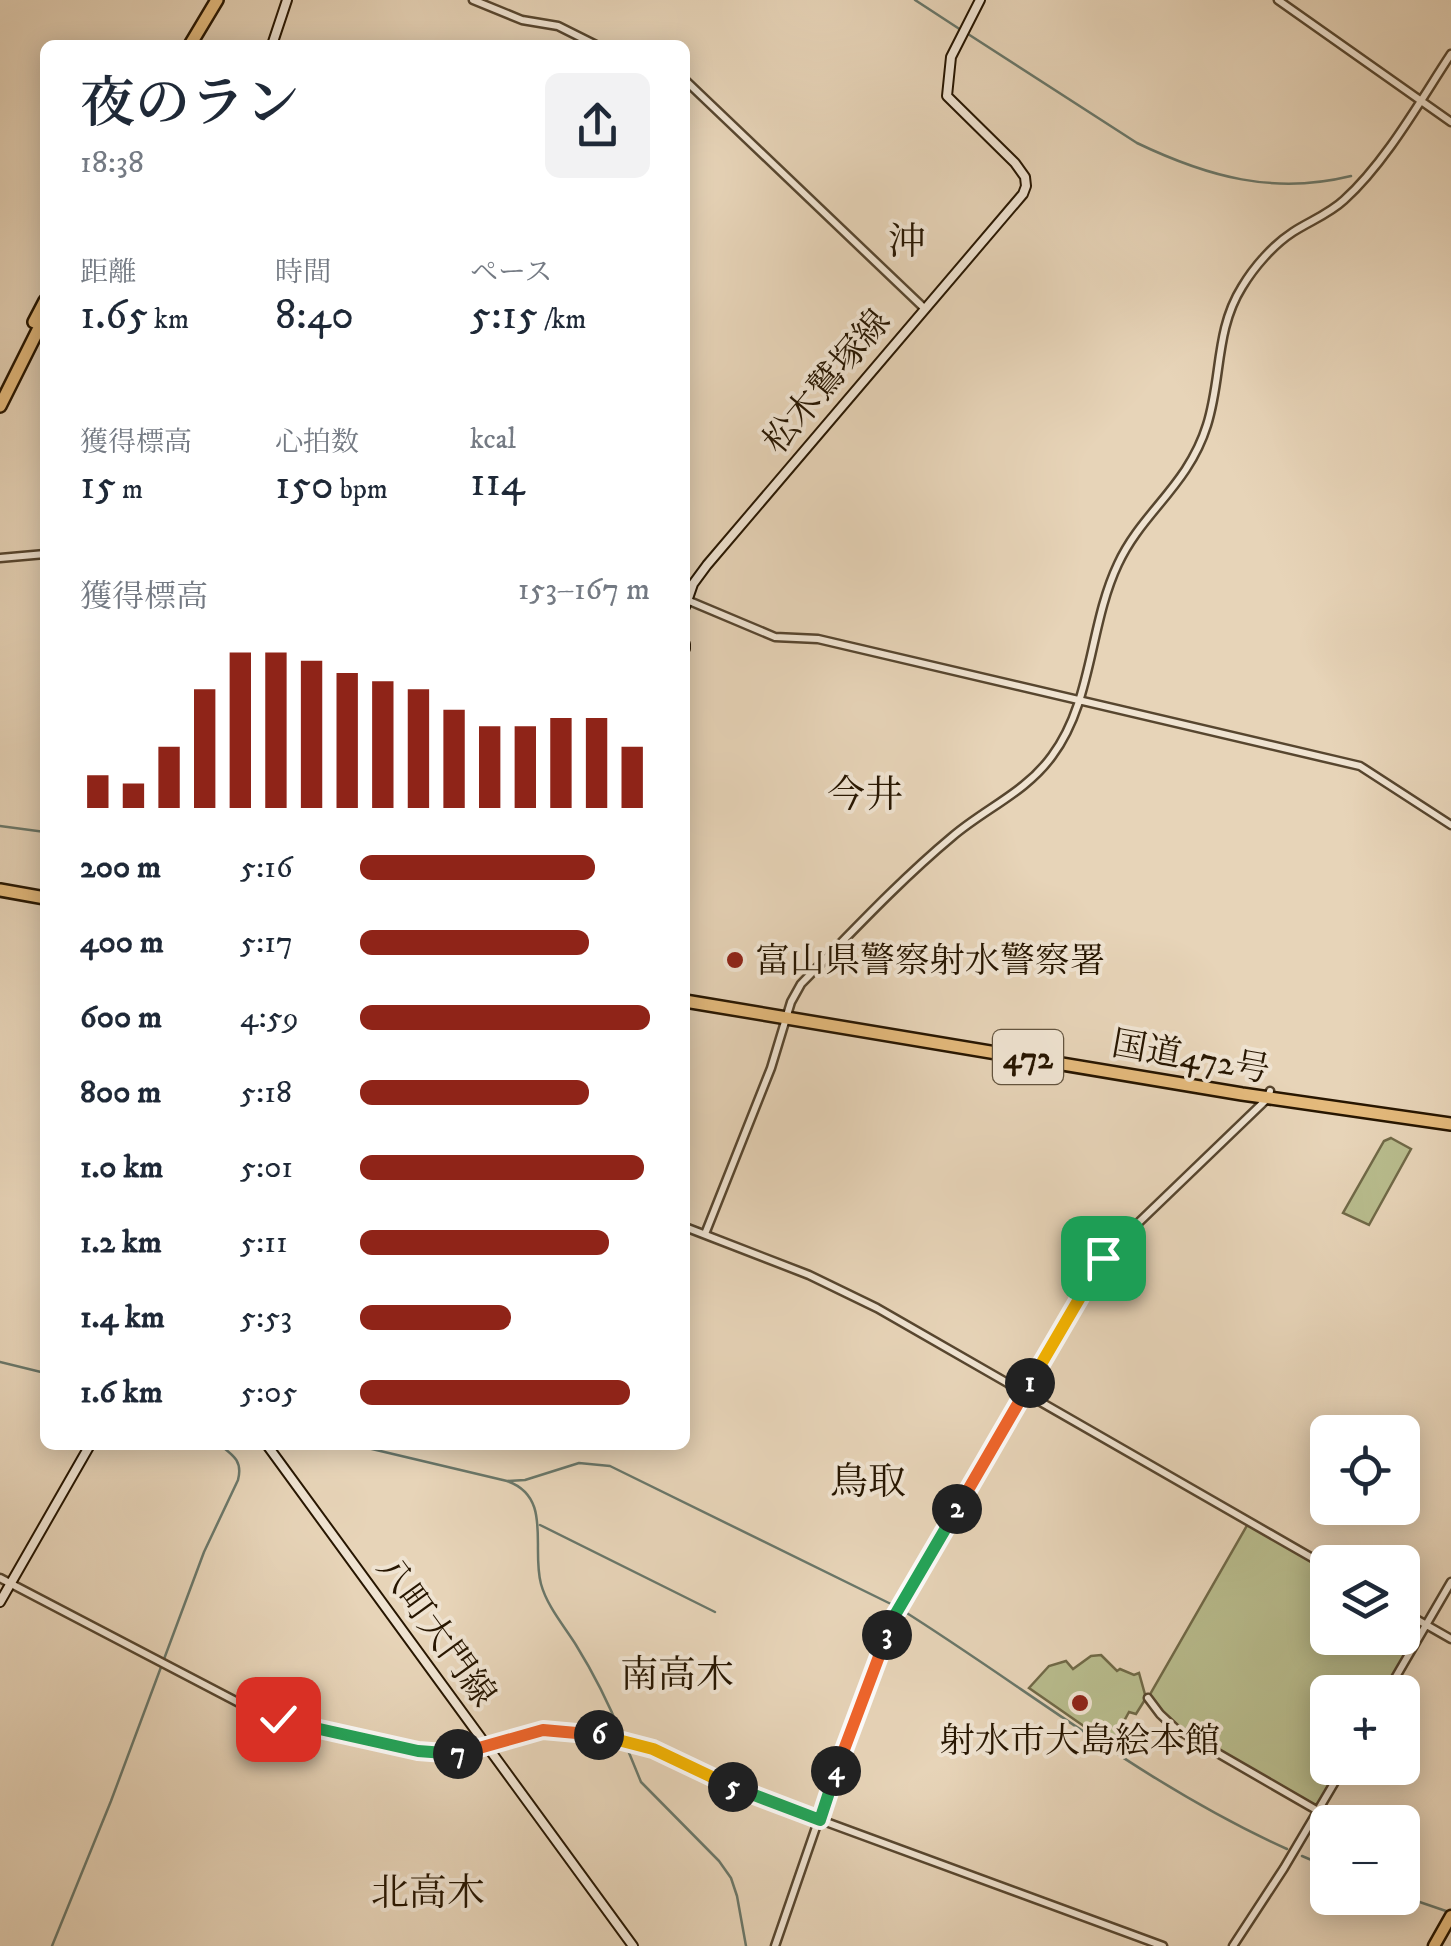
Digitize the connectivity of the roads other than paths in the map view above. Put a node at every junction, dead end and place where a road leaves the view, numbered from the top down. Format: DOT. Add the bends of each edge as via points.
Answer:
graph roads {
  1 [pos="221,0"];
  2 [pos="288,0"];
  3 [pos="473,0"];
  4 [pos="980,0"];
  5 [pos="1278,0"];
  6 [pos="193,40"];
  7 [pos="200,40"];
  8 [pos="274,40"];
  9 [pos="586,40"];
  10 [pos="1451,54"];
  11 [pos="690,85"];
  12 [pos="1420,100"];
  13 [pos="1451,122"];
  14 [pos="924,308"];
  15 [pos="40,311"];
  16 [pos="40,326"];
  17 [pos="0,388"];
  18 [pos="0,406"];
  19 [pos="40,554"];
  20 [pos="0,558"];
  21 [pos="690,593"];
  22 [pos="690,604"];
  23 [pos="1080,699"];
  24 [pos="1451,826"];
  25 [pos="0,886"];
  26 [pos="40,893"];
  27 [pos="690,999"];
  28 [pos="787,1014"];
  29 [pos="1269,1094"];
  30 [pos="1451,1121"];
  31 [pos="690,1228"];
  32 [pos="704,1234"];
  33 [pos="1026,1391"];
  34 [pos="87,1450"];
  35 [pos="271,1450"];
  36 [pos="1310,1557"];
  37 [pos="0,1578"];
  38 [pos="1451,1582"];
  39 [pos="11,1584"];
  40 [pos="0,1602"];
  41 [pos="1420,1621"];
  42 [pos="1427,1625"];
  43 [pos="1451,1639"];
  44 [pos="1396,1675"];
  45 [pos="1148,1698"];
  46 [pos="488,1748"];
  47 [pos="1310,1806"];
  48 [pos="820,1820"];
  49 [pos="1310,1824"];
  50 [pos="1451,1916"];
  51 [pos="632,1946"];
  52 [pos="775,1946"];
  53 [pos="1164,1946"];
  54 [pos="1234,1946"];
  55 [pos="1434,1946"];
  1 -- 6 [label="highway"];
  1 -- 7 [label="highway"];
  2 -- 8 [label="main road"];
  3 -- 9 [label="street"];
  4 -- 14 [label="main road, 松木鷲塚線" via="951,57 947,96 1015,163 1026,186"];
  5 -- 12 [label="street"];
  10 -- 12 [label="street"];
  11 -- 14 [label="street"];
  12 -- 13 [label="street"];
  12 -- 23 [label="street" via="1346,198 1277,245 1244,283 1222,333 1208,424 1185,474 1118,562"];
  14 -- 21 [label="main road, 松木鷲塚線"];
  15 -- 17 [label="highway"];
  16 -- 18 [label="highway"];
  19 -- 20 [label="street"];
  22 -- 23 [label="street" via="774,637 818,639"];
  23 -- 24 [label="street" via="1360,766"];
  23 -- 28 [label="street" via="1052,757 933,854 801,984"];
  25 -- 26 [label="highway"];
  27 -- 28 [label="highway, 国道472号 / 472"];
  28 -- 29 [label="highway, 国道472号 / 472"];
  28 -- 32 [label="street"];
  29 -- 30 [label="highway, 国道472号 / 472"];
  29 -- 33 [label="street" via="1106,1254"];
  31 -- 32 [label="street"];
  32 -- 33 [label="street" via="848,1293"];
  33 -- 36 [label="street"];
  33 -- 48 [label="street" via="895,1615"];
  34 -- 39 [label="main road"];
  35 -- 46 [label="main road, 八町大門線"];
  37 -- 39 [label="street"];
  38 -- 42 [label="street"];
  39 -- 40 [label="main road"];
  39 -- 46 [label="street" via="267,1715 418,1751 466,1754"];
  41 -- 42 [label="street"];
  42 -- 43 [label="street"];
  42 -- 44 [label="street"];
  45 -- 47 [label="street" via="1176,1729"];
  46 -- 48 [label="street" via="543,1730 617,1738"];
  46 -- 51 [label="main road, 八町大門線"];
  48 -- 52 [label="street"];
  48 -- 53 [label="street"];
  49 -- 54 [label="street"];
  50 -- 55 [label="main road"];
}
